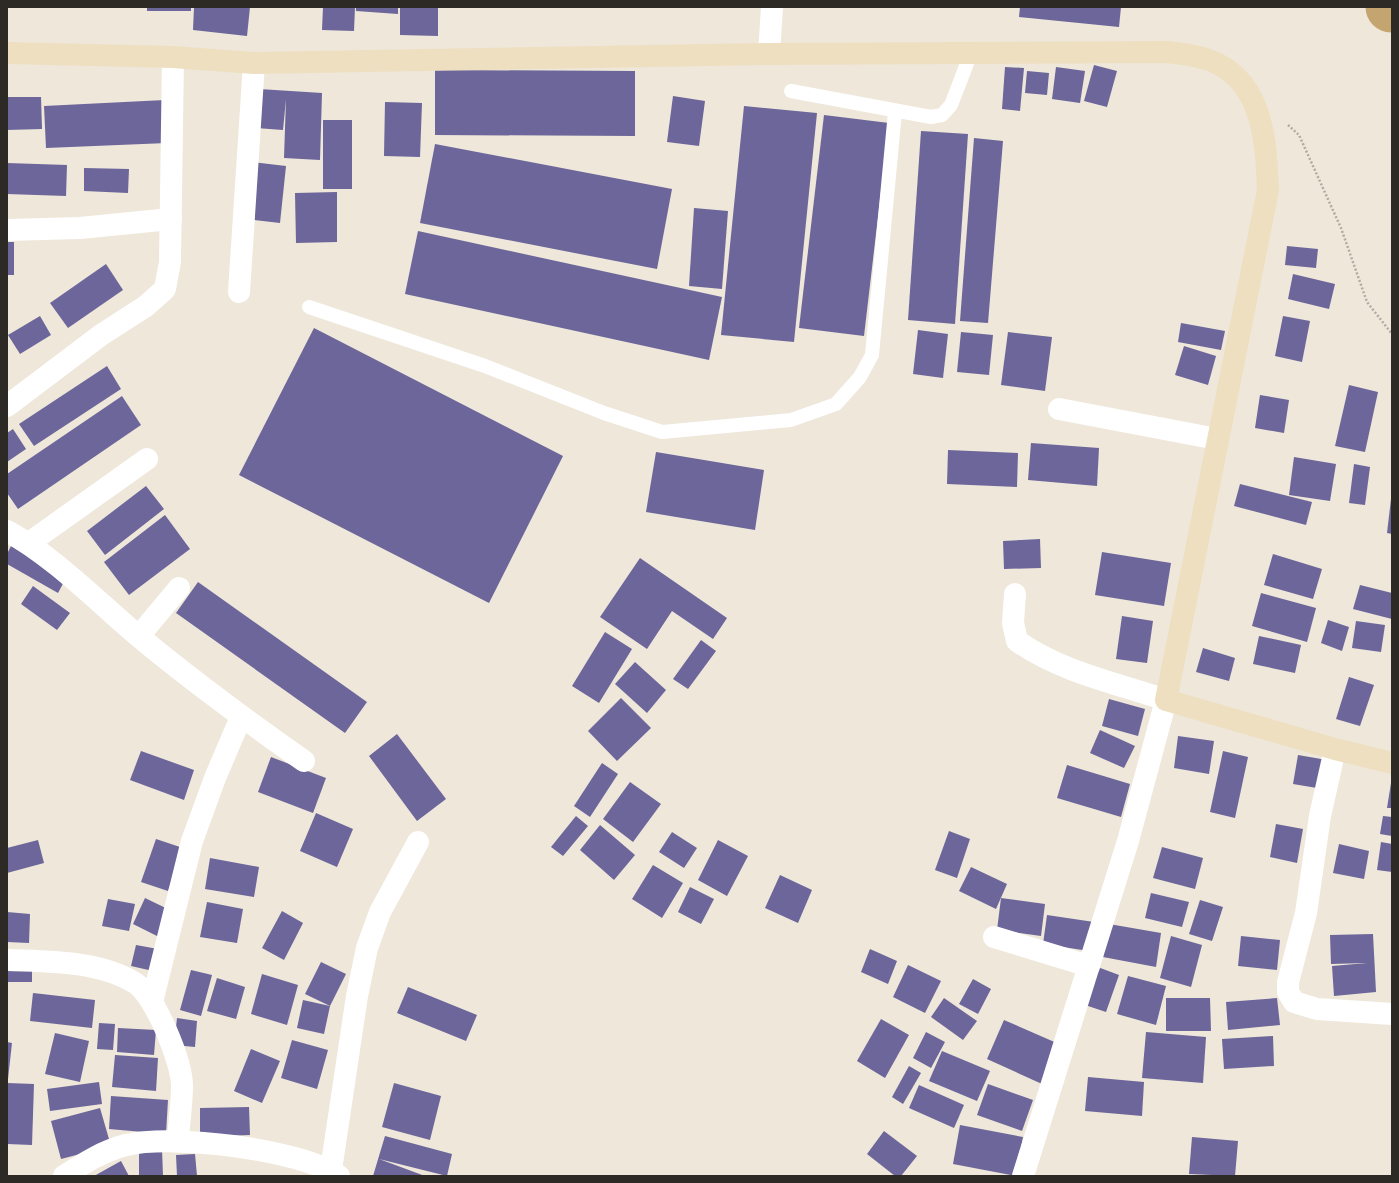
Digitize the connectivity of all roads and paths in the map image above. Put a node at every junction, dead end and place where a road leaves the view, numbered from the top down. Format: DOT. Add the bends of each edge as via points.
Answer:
graph roads {
  1 [pos="772,7"];
  2 [pos="7,53"];
  3 [pos="971,53"];
  4 [pos="769,54"];
  5 [pos="174,57"];
  6 [pos="254,63"];
  7 [pos="791,91"];
  8 [pos="895,112"];
  9 [pos="1283,120"];
  10 [pos="171,219"];
  11 [pos="7,230"];
  12 [pos="239,292"];
  13 [pos="309,307"];
  14 [pos="1392,334"];
  15 [pos="7,406"];
  16 [pos="1059,410"];
  17 [pos="1217,439"];
  18 [pos="147,460"];
  19 [pos="7,531"];
  20 [pos="29,543"];
  21 [pos="179,588"];
  22 [pos="1015,594"];
  23 [pos="139,636"];
  24 [pos="1166,700"];
  25 [pos="241,717"];
  26 [pos="1335,749"];
  27 [pos="304,761"];
  28 [pos="1392,763"];
  29 [pos="418,842"];
  30 [pos="994,937"];
  31 [pos="7,960"];
  32 [pos="1088,966"];
  33 [pos="152,1002"];
  34 [pos="1392,1014"];
  35 [pos="178,1140"];
  36 [pos="335,1173"];
  37 [pos="64,1176"];
  38 [pos="1023,1176"];
  1 -- 4 [label="street"];
  2 -- 5 [label="street"];
  3 -- 4 [label="street"];
  3 -- 8 [label="lane" via="951,105 942,115 931,118"];
  3 -- 17 [label="street" via="1167,52 1194,55 1219,64 1240,80 1255,106 1262,127 1267,157 1268,190"];
  4 -- 6 [label="street"];
  5 -- 6 [label="street"];
  5 -- 10 [label="street"];
  6 -- 12 [label="street"];
  7 -- 8 [label="lane"];
  8 -- 13 [label="lane" via="872,355 860,377 836,404 791,420 662,432 604,413 485,366"];
  9 -- 14 [label="path" via="1299,135 1341,228 1367,302"];
  10 -- 11 [label="street" via="80,228"];
  10 -- 15 [label="street" via="170,262 165,289 146,306 101,335"];
  16 -- 17 [label="street"];
  17 -- 24 [label="street"];
  18 -- 20 [label="street"];
  19 -- 20 [label="street"];
  20 -- 23 [label="street"];
  21 -- 23 [label="street"];
  22 -- 24 [label="street" via="1013,623 1017,641 1030,651 1064,667"];
  23 -- 25 [label="street"];
  24 -- 26 [label="street"];
  24 -- 32 [label="street" via="1128,841"];
  25 -- 27 [label="street"];
  25 -- 33 [label="street" via="192,841"];
  26 -- 28 [label="street"];
  26 -- 34 [label="street" via="1320,816 1306,913 1288,982 1288,992 1294,1002 1317,1009"];
  29 -- 36 [label="street" via="380,912 367,948 357,996"];
  30 -- 32 [label="street"];
  31 -- 33 [label="street" via="52,962 96,968 135,983"];
  32 -- 38 [label="street"];
  33 -- 35 [label="street" via="177,1057 182,1084"];
  35 -- 36 [label="street" via="253,1150 307,1161"];
  35 -- 37 [label="street" via="128,1145 110,1150"];
}
